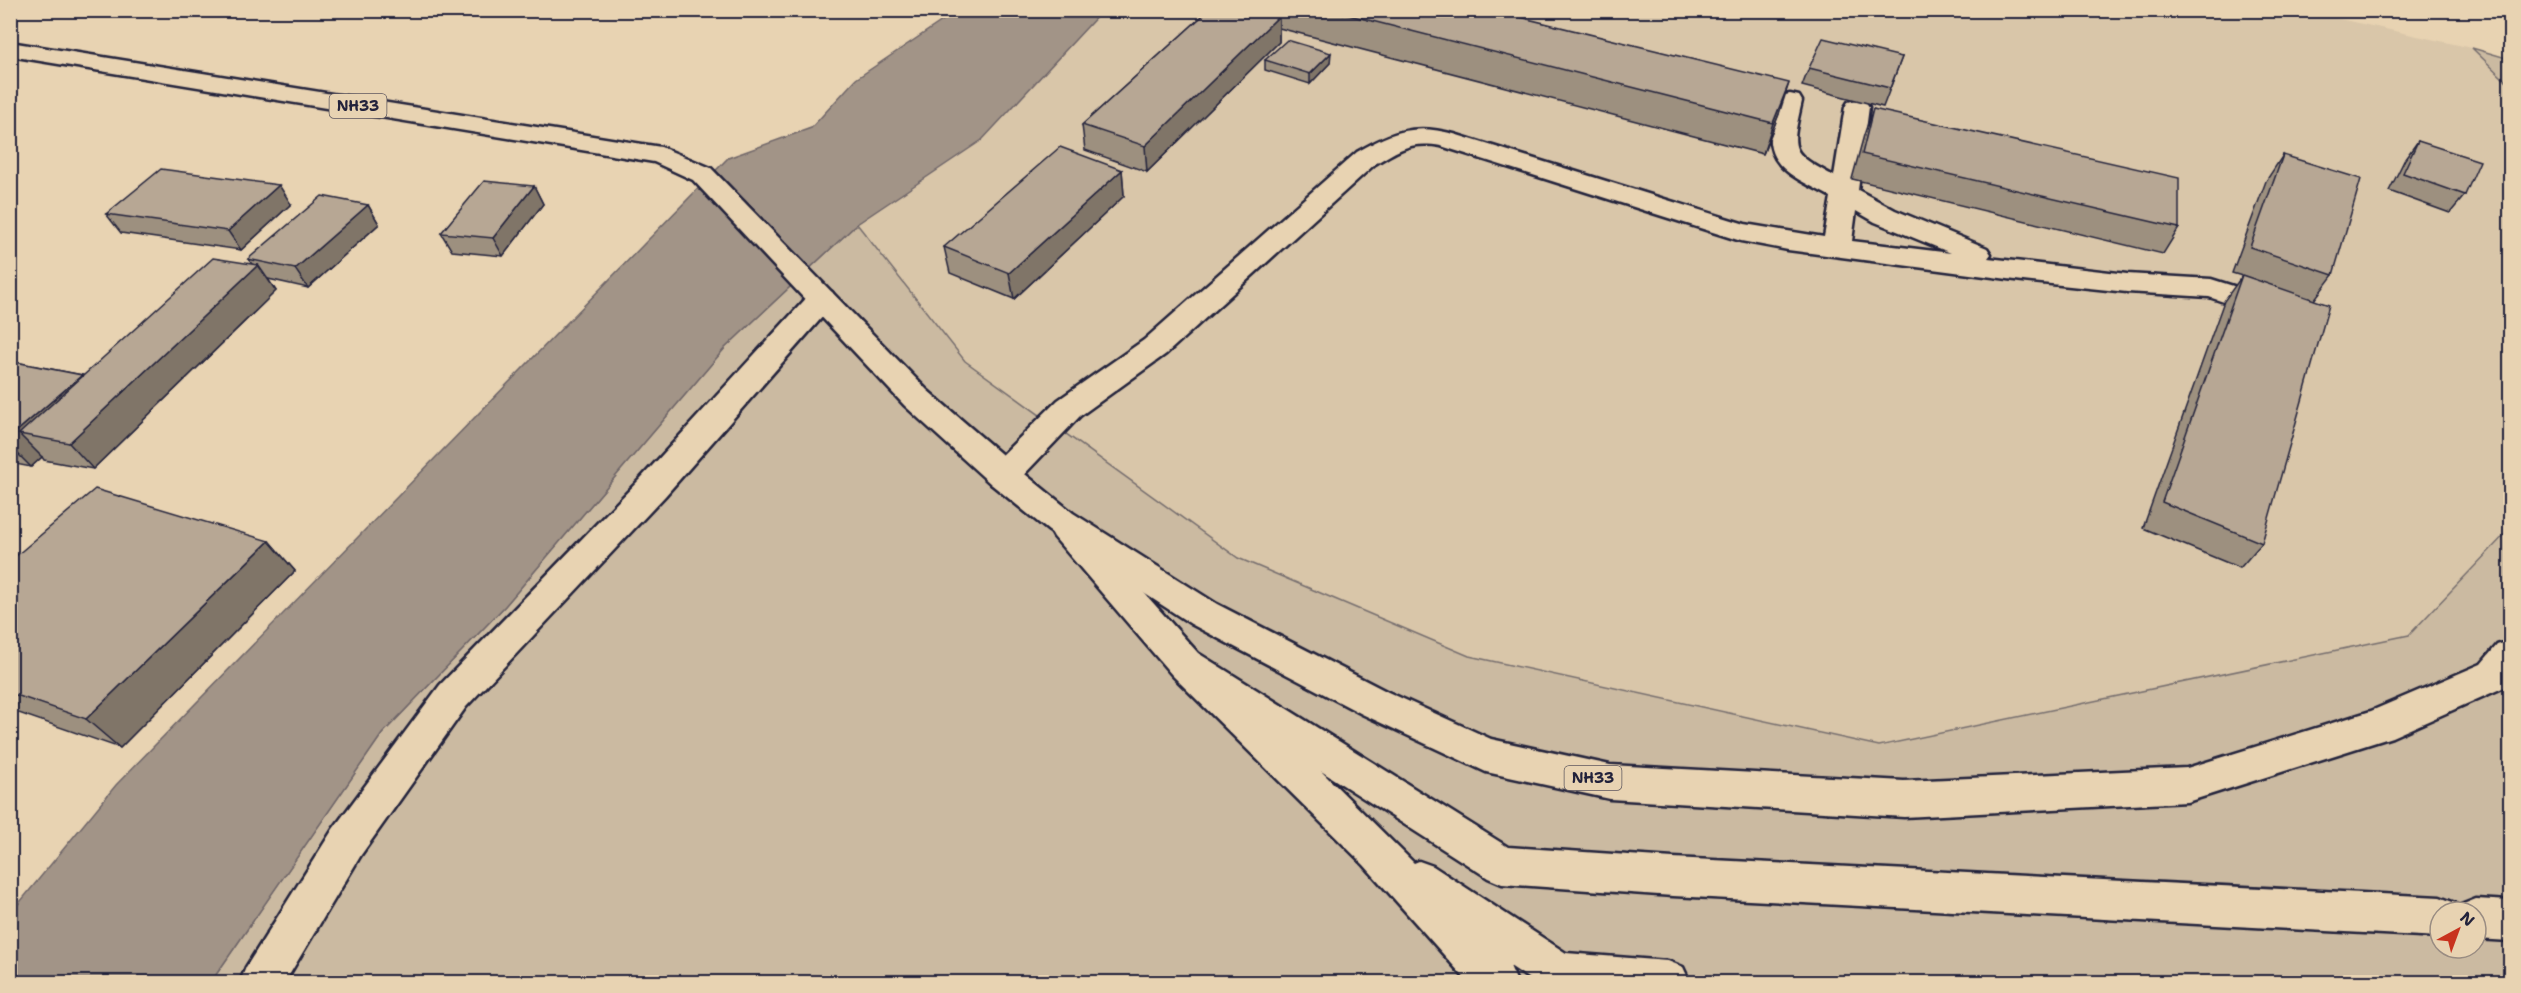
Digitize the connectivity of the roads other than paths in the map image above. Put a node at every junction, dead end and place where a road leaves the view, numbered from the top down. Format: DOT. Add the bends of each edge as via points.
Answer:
graph roads {
  1 [pos="10,49"];
  2 [pos="1790,101"];
  3 [pos="1857,107"];
  4 [pos="1845,194"];
  5 [pos="1837,246"];
  6 [pos="2023,272"];
  7 [pos="813,290"];
  8 [pos="2284,312"];
  9 [pos="1003,475"];
  10 [pos="1061,522"];
  11 [pos="2511,656"];
  12 [pos="1185,664"];
  13 [pos="1378,852"];
  14 [pos="2428,916"];
  15 [pos="2488,920"];
  16 [pos="2511,921"];
  17 [pos="261,982"];
  18 [pos="1496,982"];
  19 [pos="1668,982"];
  1 -- 7 [label="main road, NH33" via="661,155 702,174"];
  2 -- 4 [label="main road" via="1780,145 1784,156"];
  3 -- 4 [label="main road"];
  4 -- 5 [label="main road"];
  4 -- 6 [label="main road" via="1886,216"];
  5 -- 6 [label="main road"];
  5 -- 9 [label="main road" via="1741,232 1421,135 1390,144 1366,158 1155,348 1069,408"];
  6 -- 8 [label="main road" via="2211,288"];
  7 -- 9 [label="main road, NH33" via="916,398"];
  7 -- 17 [label="main road" via="653,487 453,696 347,842"];
  9 -- 10 [label="main road, NH33"];
  10 -- 11 [label="main road, NH33" via="1204,614 1385,708 1486,755 1610,782 1904,799 2187,785 2379,725 2494,675"];
  10 -- 12 [label="main road"];
  12 -- 13 [label="main road"];
  12 -- 14 [label="main road" via="1502,865"];
  13 -- 18 [label="main road"];
  13 -- 19 [label="main road" via="1559,974"];
  15 -- 16 [label="main road"];
}
